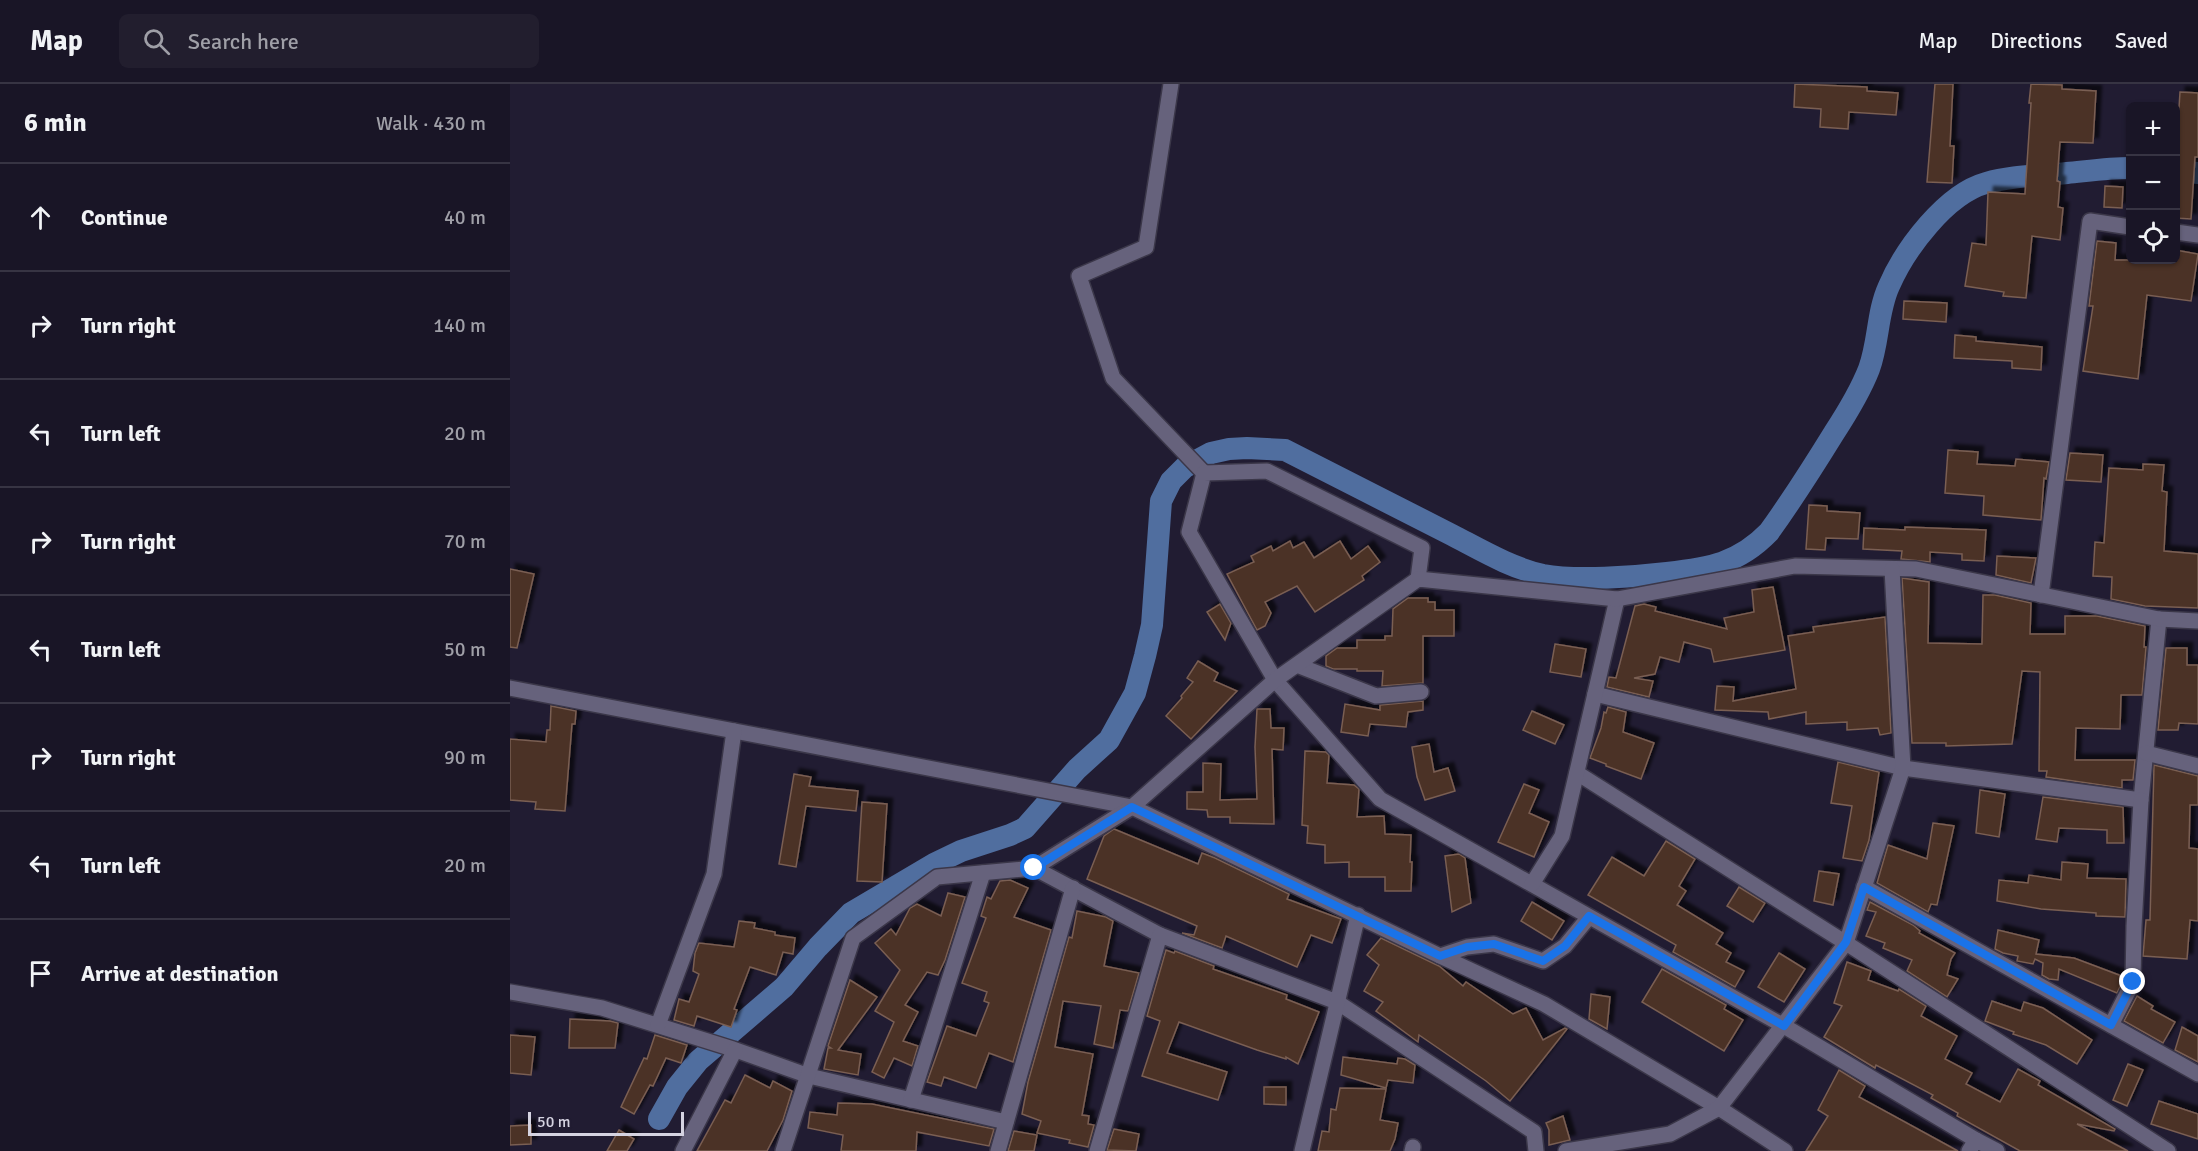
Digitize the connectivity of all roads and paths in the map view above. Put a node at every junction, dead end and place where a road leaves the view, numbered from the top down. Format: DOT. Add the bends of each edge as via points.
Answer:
graph roads {
  1 [pos="1171,84"];
  2 [pos="2126,226"];
  3 [pos="2180,233"];
  4 [pos="2198,235"];
  5 [pos="1204,472"];
  6 [pos="1892,569"];
  7 [pos="1418,579"];
  8 [pos="2041,595"];
  9 [pos="1617,599"];
  10 [pos="2159,619"];
  11 [pos="2198,621"];
  12 [pos="1297,665"];
  13 [pos="1275,680"];
  14 [pos="510,688"];
  15 [pos="1421,692"];
  16 [pos="1595,694"];
  17 [pos="734,731"];
  18 [pos="2146,753"];
  19 [pos="2198,766"];
  20 [pos="1903,768"];
  21 [pos="1576,773"];
  22 [pos="2141,800"];
  23 [pos="1132,807"];
  24 [pos="1034,868"];
  25 [pos="983,873"];
  26 [pos="1532,884"];
  27 [pos="1864,887"];
  28 [pos="1073,888"];
  29 [pos="1358,915"];
  30 [pos="1589,916"];
  31 [pos="1160,934"];
  32 [pos="1846,942"];
  33 [pos="1440,956"];
  34 [pos="510,992"];
  35 [pos="1337,1002"];
  36 [pos="2111,1025"];
  37 [pos="1784,1026"];
  38 [pos="663,1027"];
  39 [pos="734,1049"];
  40 [pos="2198,1074"];
  41 [pos="809,1076"];
  42 [pos="911,1100"];
  43 [pos="1719,1108"];
  44 [pos="1006,1122"];
  45 [pos="1973,1145"];
  46 [pos="683,1151"];
  47 [pos="783,1151"];
  48 [pos="998,1151"];
  49 [pos="1096,1151"];
  50 [pos="1302,1151"];
  51 [pos="1536,1151"];
  52 [pos="1566,1151"];
  53 [pos="1785,1151"];
  54 [pos="1997,1151"];
  55 [pos="2168,1151"];
  1 -- 5 [label="street" via="1146,247 1079,276 1113,378"];
  2 -- 8 [label="street" via="2090,221"];
  3 -- 4 [label="street"];
  5 -- 7 [label="street" via="1267,471 1422,548"];
  5 -- 13 [label="street" via="1189,532"];
  6 -- 8 [label="street" via="1916,569"];
  6 -- 9 [label="street" via="1794,566"];
  6 -- 20 [label="street"];
  7 -- 9 [label="street"];
  7 -- 12 [label="street"];
  8 -- 10 [label="street"];
  9 -- 16 [label="street"];
  10 -- 11 [label="street"];
  10 -- 18 [label="street"];
  12 -- 13 [label="street"];
  12 -- 15 [label="street" via="1376,696"];
  13 -- 23 [label="street"];
  13 -- 26 [label="street" via="1380,799"];
  14 -- 17 [label="street"];
  16 -- 20 [label="street"];
  16 -- 21 [label="street"];
  17 -- 23 [label="street"];
  17 -- 38 [label="street" via="714,874"];
  18 -- 19 [label="street"];
  18 -- 22 [label="street"];
  20 -- 22 [label="street"];
  20 -- 27 [label="street"];
  21 -- 26 [label="street" via="1562,837"];
  21 -- 32 [label="street"];
  22 -- 36 [label="street" via="2133,982"];
  23 -- 24 [label="street"];
  23 -- 29 [label="street"];
  24 -- 25 [label="street"];
  24 -- 28 [label="street"];
  25 -- 41 [label="street" via="937,877 853,938"];
  25 -- 42 [label="street"];
  26 -- 30 [label="street"];
  27 -- 32 [label="street"];
  27 -- 36 [label="street"];
  28 -- 31 [label="street"];
  28 -- 44 [label="street"];
  29 -- 33 [label="street"];
  29 -- 35 [label="street"];
  30 -- 33 [label="street" via="1565,946 1543,961 1494,944"];
  30 -- 37 [label="street"];
  31 -- 35 [label="street"];
  31 -- 49 [label="street"];
  32 -- 37 [label="street"];
  32 -- 55 [label="street"];
  33 -- 43 [label="street" via="1544,1004"];
  34 -- 38 [label="street" via="602,1008"];
  35 -- 50 [label="street"];
  35 -- 51 [label="street" via="1534,1132"];
  36 -- 40 [label="street"];
  37 -- 43 [label="street"];
  37 -- 45 [label="street"];
  38 -- 39 [label="street"];
  39 -- 41 [label="street"];
  39 -- 46 [label="street"];
  41 -- 42 [label="street"];
  41 -- 47 [label="street"];
  42 -- 44 [label="street"];
  43 -- 52 [label="street" via="1670,1134"];
  43 -- 53 [label="street"];
  44 -- 48 [label="street"];
  45 -- 54 [label="street"];
}
